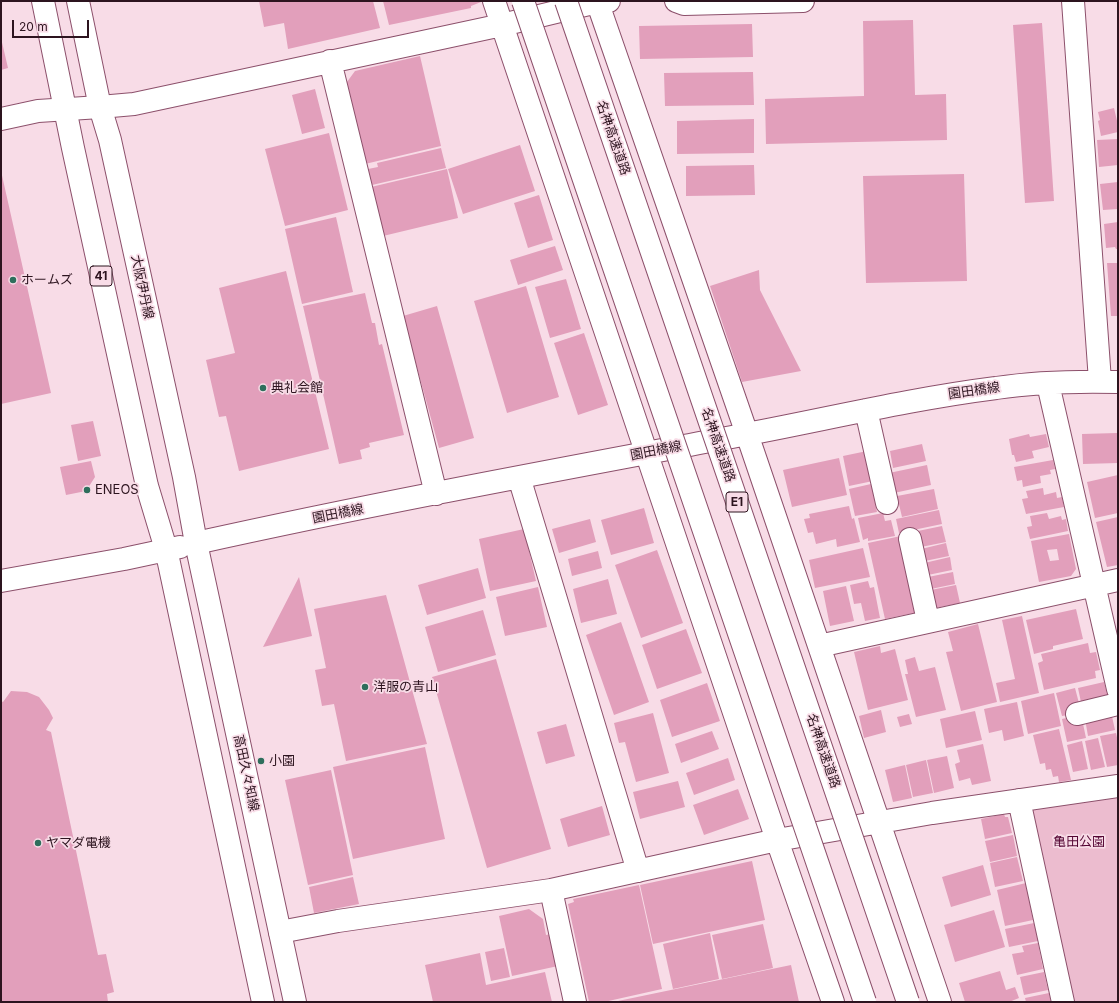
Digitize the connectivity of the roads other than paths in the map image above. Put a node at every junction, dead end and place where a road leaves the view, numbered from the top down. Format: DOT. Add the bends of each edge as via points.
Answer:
graph roads {
  1 [pos="43,1"];
  2 [pos="78,1"];
  3 [pos="494,1"];
  4 [pos="523,1"];
  5 [pos="566,1"];
  6 [pos="597,1"];
  7 [pos="609,1"];
  8 [pos="676,1"];
  9 [pos="803,1"];
  10 [pos="1073,1"];
  11 [pos="502,25"];
  12 [pos="330,62"];
  13 [pos="100,107"];
  14 [pos="66,108"];
  15 [pos="1,119"];
  16 [pos="1109,381"];
  17 [pos="1048,384"];
  18 [pos="866,410"];
  19 [pos="747,434"];
  20 [pos="646,453"];
  21 [pos="519,477"];
  22 [pos="436,494"];
  23 [pos="887,503"];
  24 [pos="910,539"];
  25 [pos="196,543"];
  26 [pos="166,549"];
  27 [pos="1118,580"];
  28 [pos="1,581"];
  29 [pos="1094,585"];
  30 [pos="928,622"];
  31 [pos="819,646"];
  32 [pos="1118,689"];
  33 [pos="1118,704"];
  34 [pos="1077,714"];
  35 [pos="1118,786"];
  36 [pos="1019,800"];
  37 [pos="879,822"];
  38 [pos="777,840"];
  39 [pos="638,871"];
  40 [pos="551,890"];
  41 [pos="280,932"];
  42 [pos="264,1002"];
  43 [pos="295,1002"];
  44 [pos="575,1002"];
  45 [pos="833,1002"];
  46 [pos="865,1002"];
  47 [pos="908,1002"];
  48 [pos="940,1002"];
  49 [pos="1063,1002"];
  1 -- 14 [label="main road, 41"];
  2 -- 13 [label="main road, 大阪伊丹線"];
  3 -- 11 [label="main road"];
  4 -- 46 [label="main road, bridge"];
  5 -- 47 [label="main road, 名神高速道路 / E1, bridge"];
  6 -- 7 [label="main road"];
  6 -- 11 [label="main road"];
  6 -- 19 [label="main road"];
  8 -- 9 [label="main road" via="684,4"];
  10 -- 16 [label="main road"];
  11 -- 12 [label="main road"];
  11 -- 20 [label="main road"];
  12 -- 13 [label="main road" via="134,104"];
  12 -- 22 [label="main road"];
  13 -- 14 [label="main road"];
  13 -- 25 [label="main road, 大阪伊丹線" via="110,140 184,477"];
  14 -- 15 [label="main road"];
  14 -- 26 [label="main road, 41" via="147,486"];
  16 -- 17 [label="main road, 園田橋線"];
  17 -- 18 [label="main road, 園田橋線" via="998,387"];
  17 -- 29 [label="main road"];
  18 -- 19 [label="main road, 園田橋線"];
  18 -- 23 [label="main road"];
  19 -- 20 [label="main road, 園田橋線"];
  19 -- 31 [label="main road"];
  20 -- 21 [label="main road, 園田橋線"];
  20 -- 38 [label="main road"];
  21 -- 22 [label="main road, 園田橋線"];
  21 -- 39 [label="main road"];
  22 -- 25 [label="main road, 園田橋線"];
  24 -- 30 [label="main road"];
  25 -- 26 [label="main road"];
  25 -- 41 [label="main road, 高田久々知線"];
  26 -- 28 [label="main road"];
  26 -- 42 [label="main road"];
  27 -- 29 [label="main road"];
  29 -- 30 [label="main road"];
  29 -- 32 [label="main road"];
  30 -- 31 [label="main road"];
  31 -- 37 [label="main road"];
  33 -- 34 [label="main road"];
  35 -- 36 [label="main road"];
  36 -- 37 [label="main road"];
  36 -- 49 [label="main road"];
  37 -- 38 [label="main road"];
  37 -- 48 [label="main road"];
  38 -- 39 [label="main road"];
  38 -- 45 [label="main road"];
  39 -- 40 [label="main road"];
  40 -- 41 [label="main road"];
  40 -- 44 [label="main road"];
  41 -- 43 [label="main road, 高田久々知線"];
}
